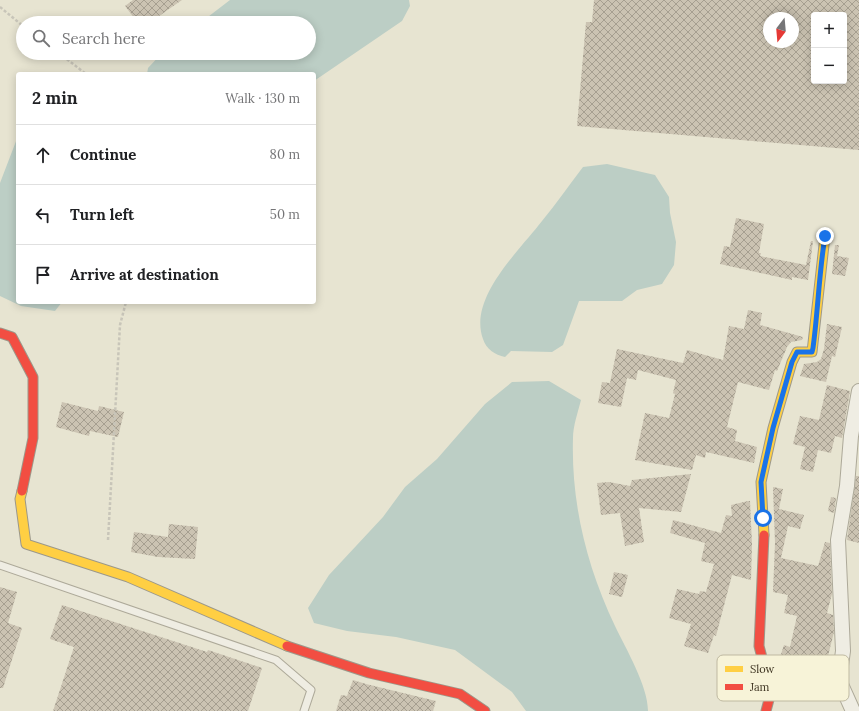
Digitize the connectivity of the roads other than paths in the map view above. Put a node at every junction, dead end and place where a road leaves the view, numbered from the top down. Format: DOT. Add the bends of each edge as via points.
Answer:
graph roads {
  1 [pos="825,236"];
  2 [pos="0,333"];
  3 [pos="859,391"];
  4 [pos="0,565"];
  5 [pos="761,655"];
  6 [pos="842,655"];
  7 [pos="769,701"];
  8 [pos="848,701"];
  9 [pos="304,711"];
  10 [pos="485,711"];
  11 [pos="766,711"];
  12 [pos="853,711"];
  1 -- 5 [label="street" via="812,352 797,352 792,362 761,482 764,544 759,646"];
  2 -- 10 [label="street" via="12,337 33,377 33,438 20,499 26,544 128,577 296,650 369,673 460,694"];
  3 -- 6 [label="street" via="838,540"];
  4 -- 9 [label="lane" via="276,660 311,690"];
  7 -- 11 [label="street"];
  8 -- 12 [label="street"];
}
